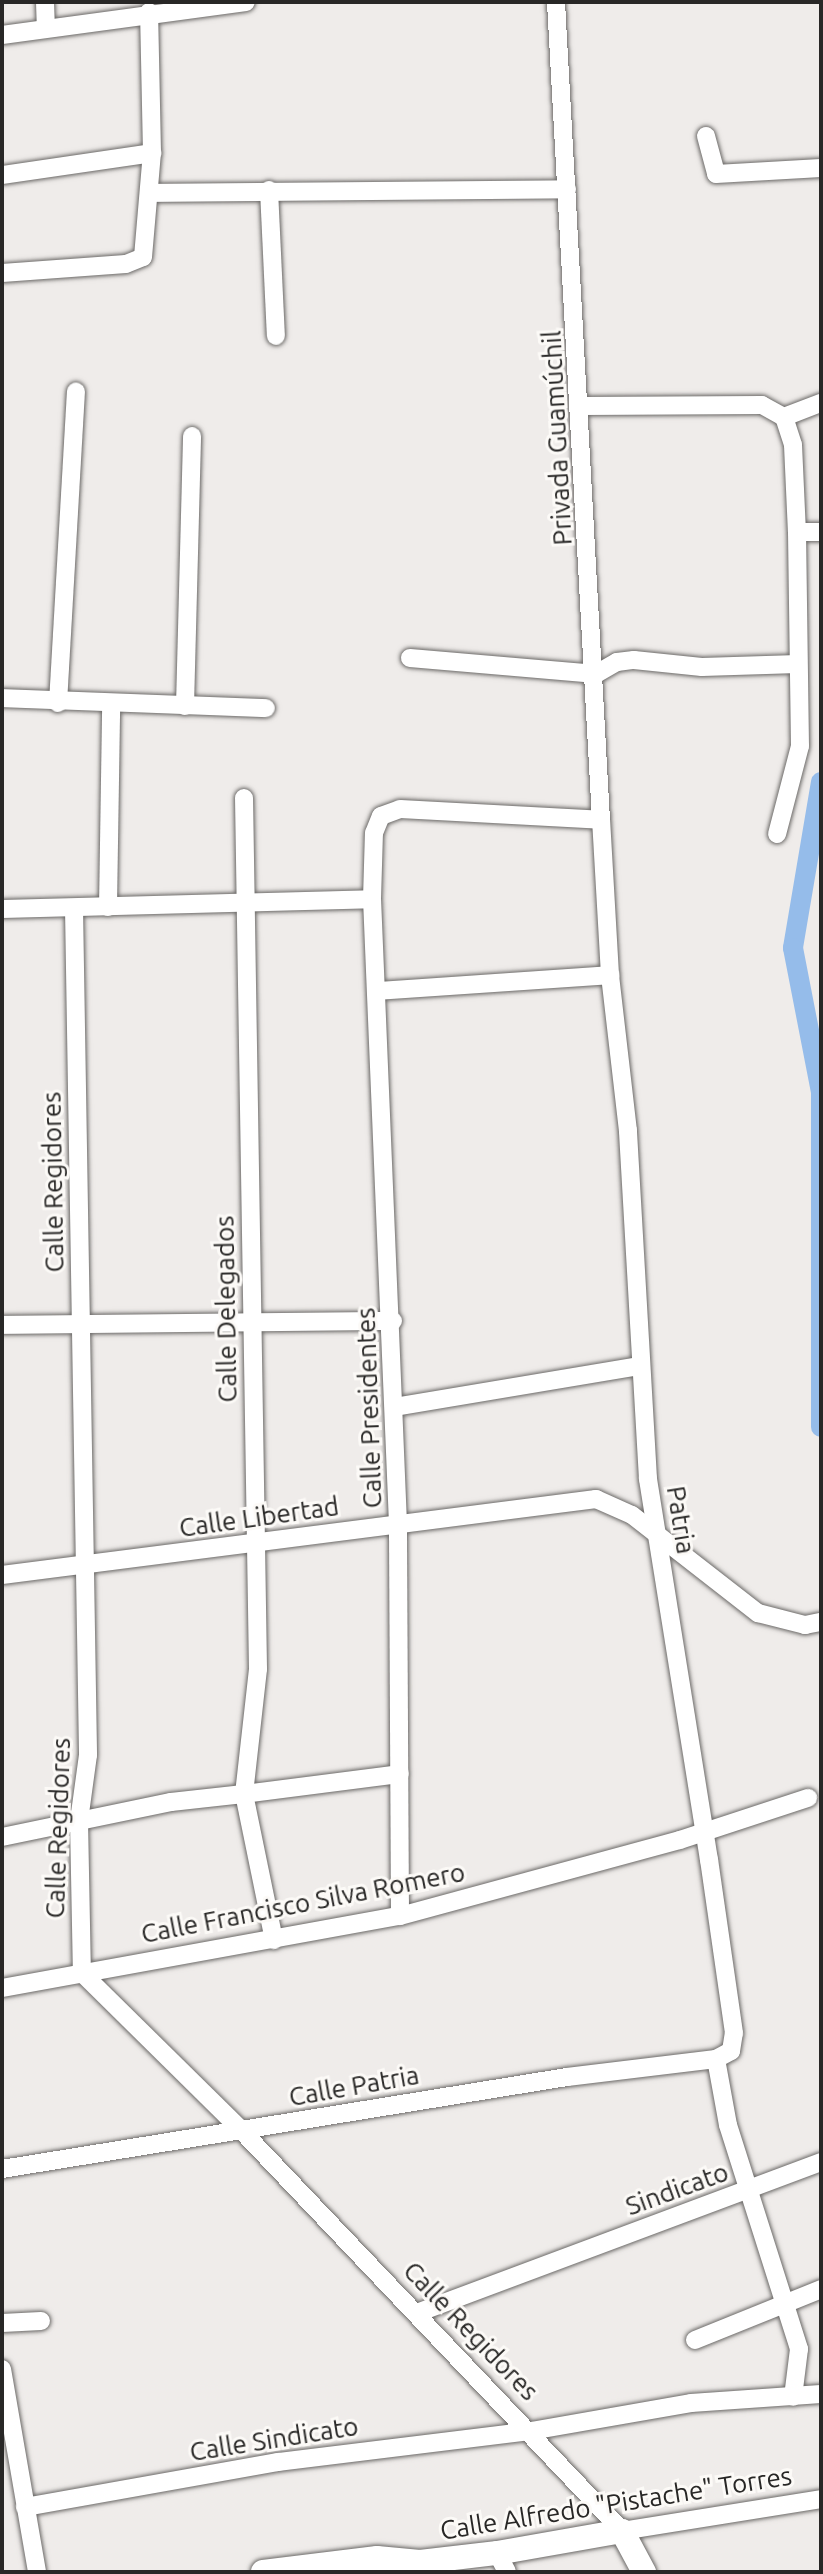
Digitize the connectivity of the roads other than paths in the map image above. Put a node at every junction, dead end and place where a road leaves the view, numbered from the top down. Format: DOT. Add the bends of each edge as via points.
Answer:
graph roads {
  1 [pos="45,2"];
  2 [pos="246,2"];
  3 [pos="556,2"];
  4 [pos="177,6"];
  5 [pos="149,12"];
  6 [pos="46,27"];
  7 [pos="2,35"];
  8 [pos="706,136"];
  9 [pos="152,153"];
  10 [pos="821,168"];
  11 [pos="2,175"];
  12 [pos="567,189"];
  13 [pos="269,190"];
  14 [pos="150,193"];
  15 [pos="2,273"];
  16 [pos="276,336"];
  17 [pos="76,392"];
  18 [pos="821,403"];
  19 [pos="582,406"];
  20 [pos="784,417"];
  21 [pos="192,436"];
  22 [pos="797,532"];
  23 [pos="821,532"];
  24 [pos="410,658"];
  25 [pos="798,664"];
  26 [pos="596,674"];
  27 [pos="2,698"];
  28 [pos="58,703"];
  29 [pos="111,705"];
  30 [pos="185,706"];
  31 [pos="266,708"];
  32 [pos="244,798"];
  33 [pos="601,820"];
  34 [pos="777,834"];
  35 [pos="372,899"];
  36 [pos="243,905"];
  37 [pos="108,907"];
  38 [pos="74,908"];
  39 [pos="2,909"];
  40 [pos="610,975"];
  41 [pos="377,991"];
  42 [pos="393,1321"];
  43 [pos="254,1322"];
  44 [pos="81,1323"];
  45 [pos="2,1325"];
  46 [pos="639,1366"];
  47 [pos="395,1407"];
  48 [pos="398,1524"];
  49 [pos="656,1534"];
  50 [pos="253,1545"];
  51 [pos="84,1565"];
  52 [pos="2,1575"];
  53 [pos="821,1622"];
  54 [pos="400,1774"];
  55 [pos="244,1794"];
  56 [pos="808,1798"];
  57 [pos="79,1821"];
  58 [pos="705,1832"];
  59 [pos="2,1837"];
  60 [pos="400,1916"];
  61 [pos="274,1940"];
  62 [pos="82,1973"];
  63 [pos="2,1988"];
  64 [pos="716,2059"];
  65 [pos="243,2132"];
  66 [pos="821,2162"];
  67 [pos="2,2169"];
  68 [pos="752,2189"];
  69 [pos="821,2289"];
  70 [pos="787,2305"];
  71 [pos="417,2313"];
  72 [pos="41,2321"];
  73 [pos="2,2323"];
  74 [pos="695,2340"];
  75 [pos="2,2369"];
  76 [pos="821,2394"];
  77 [pos="793,2397"];
  78 [pos="531,2431"];
  79 [pos="821,2499"];
  80 [pos="25,2507"];
  81 [pos="622,2531"];
  82 [pos="502,2562"];
  83 [pos="379,2565"];
  84 [pos="410,2567"];
  85 [pos="37,2572"];
  86 [pos="263,2572"];
  87 [pos="644,2572"];
  1 -- 6 [label="street"];
  2 -- 4 [label="street"];
  3 -- 12 [label="street, Privada Guamúchil"];
  4 -- 5 [label="street"];
  5 -- 6 [label="street"];
  5 -- 9 [label="street"];
  6 -- 7 [label="street"];
  8 -- 10 [label="street" via="716,174"];
  9 -- 11 [label="street"];
  9 -- 14 [label="street"];
  12 -- 13 [label="street"];
  12 -- 19 [label="street, Privada Guamúchil"];
  13 -- 14 [label="street"];
  13 -- 16 [label="street"];
  14 -- 15 [label="street" via="146,249 136,261"];
  17 -- 28 [label="street"];
  18 -- 20 [label="street"];
  19 -- 20 [label="street" via="762,405"];
  19 -- 26 [label="street, Privada Guamúchil"];
  20 -- 22 [label="street" via="793,445"];
  21 -- 30 [label="street"];
  22 -- 23 [label="street"];
  22 -- 25 [label="street"];
  24 -- 26 [label="street"];
  25 -- 26 [label="street" via="702,667 634,660 617,662"];
  25 -- 34 [label="street" via="800,746"];
  26 -- 33 [label="street, Privada Guamúchil"];
  27 -- 28 [label="street"];
  28 -- 29 [label="street"];
  29 -- 30 [label="street"];
  29 -- 37 [label="street"];
  30 -- 31 [label="street"];
  32 -- 36 [label="street, Calle Delegados"];
  33 -- 35 [label="street, Calle Presidentes" via="389,810 374,833"];
  33 -- 40 [label="street, Privada Guamúchil"];
  35 -- 36 [label="street"];
  35 -- 41 [label="street, Calle Presidentes"];
  36 -- 37 [label="street"];
  36 -- 43 [label="street, Calle Delegados"];
  37 -- 38 [label="street"];
  38 -- 39 [label="street"];
  38 -- 44 [label="street, Calle Regidores"];
  40 -- 41 [label="street"];
  40 -- 46 [label="street, Patria" via="628,1131"];
  41 -- 42 [label="street, Calle Presidentes"];
  42 -- 43 [label="street"];
  42 -- 47 [label="street, Calle Presidentes"];
  43 -- 44 [label="street"];
  43 -- 50 [label="street, Calle Delegados"];
  44 -- 45 [label="street"];
  44 -- 51 [label="street, Calle Regidores"];
  46 -- 47 [label="street"];
  46 -- 49 [label="street, Patria"];
  47 -- 48 [label="street, Calle Presidentes"];
  48 -- 49 [label="street, Calle Libertad" via="596,1499 616,1505"];
  48 -- 50 [label="street, Calle Libertad"];
  48 -- 54 [label="street, Calle Presidentes"];
  49 -- 53 [label="street, Calle Libertad" via="758,1613 805,1625"];
  49 -- 58 [label="street, Patria"];
  50 -- 51 [label="street, Calle Libertad"];
  50 -- 55 [label="street, Calle Delegados" via="255,1712"];
  51 -- 52 [label="street, Calle Libertad"];
  51 -- 57 [label="street, Calle Regidores" via="88,1755"];
  54 -- 55 [label="street"];
  54 -- 60 [label="street, Calle Presidentes"];
  55 -- 57 [label="street"];
  55 -- 61 [label="street, Calle Delegados"];
  56 -- 58 [label="street, Calle Francisco Silva Romero"];
  57 -- 59 [label="street"];
  57 -- 62 [label="street, Calle Regidores"];
  58 -- 60 [label="street, Calle Francisco Silva Romero"];
  58 -- 64 [label="street, Patria" via="734,2033 731,2051"];
  60 -- 61 [label="street, Calle Francisco Silva Romero"];
  61 -- 62 [label="street, Calle Francisco Silva Romero"];
  62 -- 63 [label="street, Calle Francisco Silva Romero"];
  62 -- 65 [label="street, Calle Regidores"];
  64 -- 65 [label="street, Calle Patria" via="567,2077"];
  64 -- 68 [label="street" via="728,2125"];
  65 -- 67 [label="street, Calle Patria"];
  65 -- 71 [label="street, Calle Regidores"];
  66 -- 68 [label="street"];
  68 -- 70 [label="street, Sindicato"];
  68 -- 71 [label="street, Sindicato"];
  69 -- 70 [label="street"];
  70 -- 74 [label="street"];
  70 -- 77 [label="street, Sindicato" via="799,2349"];
  71 -- 78 [label="street, Calle Regidores"];
  72 -- 73 [label="street"];
  75 -- 80 [label="street"];
  76 -- 77 [label="street, Calle Sindicato"];
  77 -- 78 [label="street, Calle Sindicato" via="691,2403"];
  78 -- 80 [label="street, Calle Sindicato" via="278,2462"];
  78 -- 81 [label="street, Calle Regidores"];
  79 -- 81 [label="street, Calle Alfredo \"Pistache\" Torres"];
  80 -- 85 [label="street"];
  81 -- 82 [label="street, Calle Alfredo \"Pistache\" Torres"];
  81 -- 87 [label="street"];
  82 -- 84 [label="street, Calle Alfredo \"Pistache\" Torres"];
  83 -- 84 [label="street, Calle Alfredo \"Pistache\" Torres"];
  83 -- 86 [label="street, Calle Alfredo \"Pistache\" Torres"];
}
